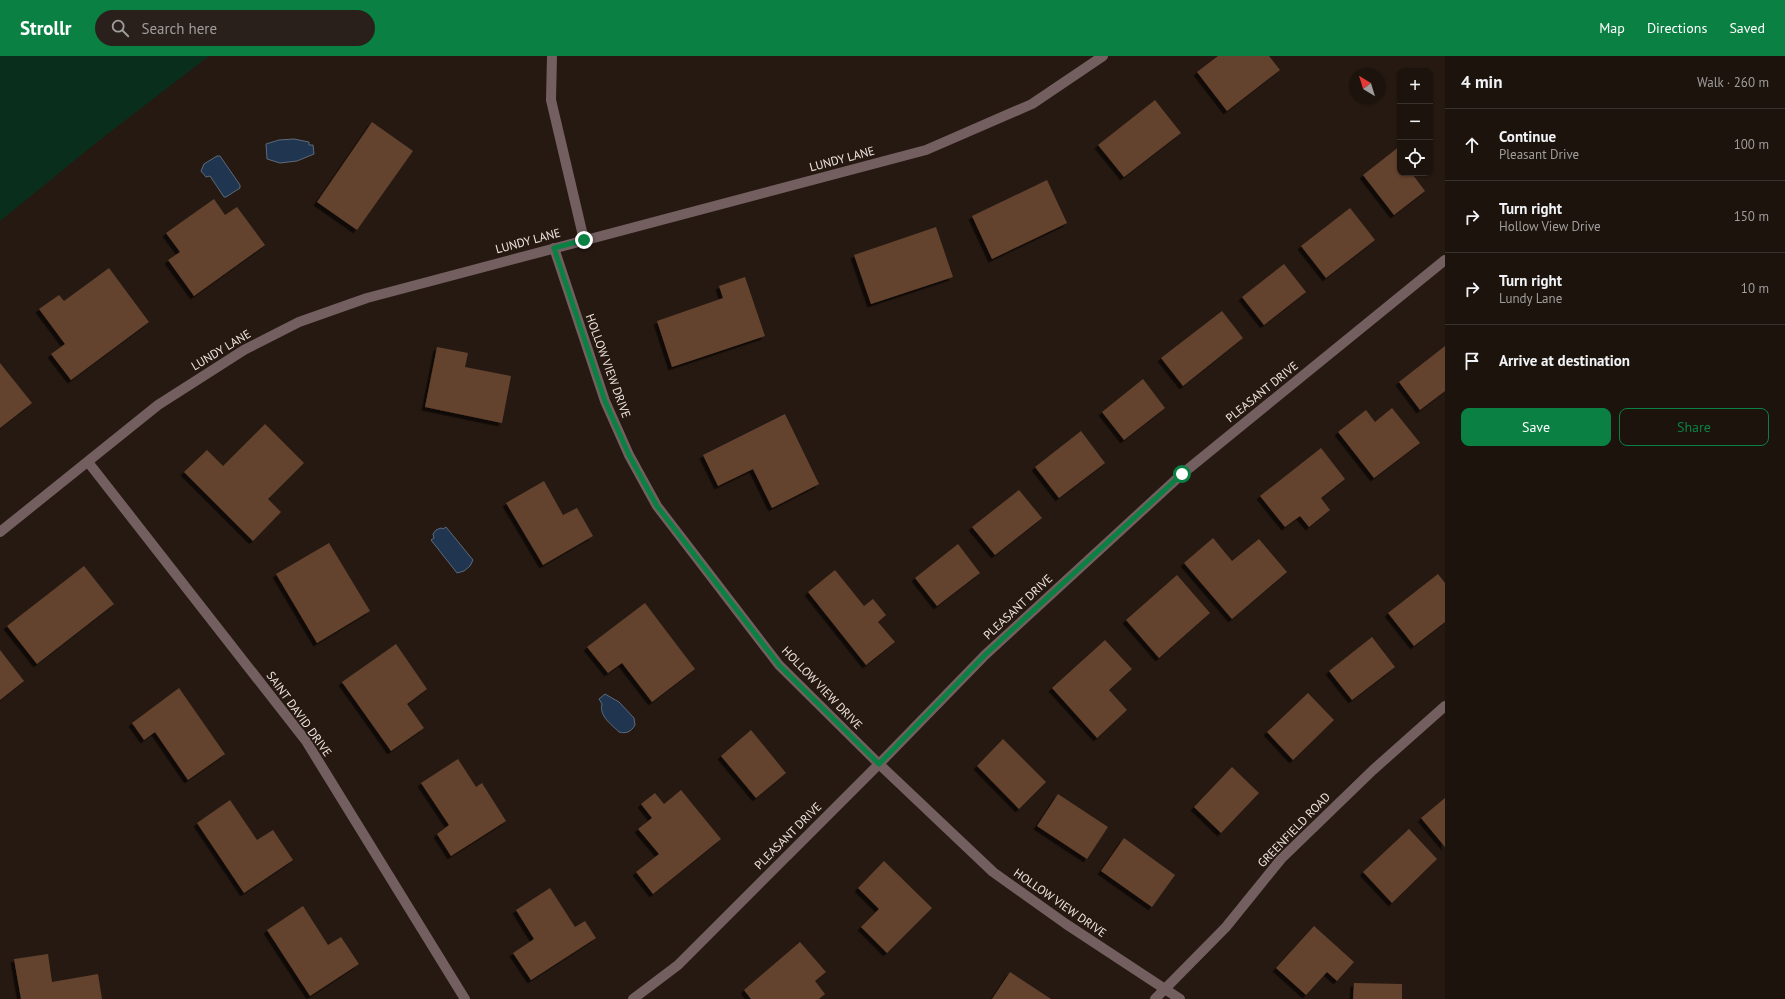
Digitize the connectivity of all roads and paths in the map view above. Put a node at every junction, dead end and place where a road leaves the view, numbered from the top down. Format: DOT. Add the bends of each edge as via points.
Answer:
graph roads {
  1 [pos="552,56"];
  2 [pos="1103,56"];
  3 [pos="584,240"];
  4 [pos="554,248"];
  5 [pos="1445,260"];
  6 [pos="88,462"];
  7 [pos="0,532"];
  8 [pos="1445,706"];
  9 [pos="879,764"];
  10 [pos="1164,988"];
  11 [pos="465,999"];
  12 [pos="633,999"];
  13 [pos="1155,999"];
  14 [pos="1180,999"];
  1 -- 3 [label="street" via="551,100"];
  2 -- 3 [label="street, LUNDY LANE" via="1032,104 926,150"];
  3 -- 4 [label="street, LUNDY LANE"];
  4 -- 6 [label="street, LUNDY LANE" via="367,298 300,322 244,350 158,405"];
  4 -- 9 [label="street, HOLLOW VIEW DRIVE" via="605,401 629,455 657,506 779,665"];
  5 -- 9 [label="street, PLEASANT DRIVE" via="1182,474 985,655"];
  6 -- 7 [label="street, LUNDY LANE"];
  6 -- 11 [label="street, SAINT DAVID DRIVE" via="306,741"];
  8 -- 10 [label="street, GREENFIELD ROAD" via="1373,770 1281,858 1226,927"];
  9 -- 10 [label="street, HOLLOW VIEW DRIVE" via="994,872 1066,924"];
  9 -- 12 [label="street, PLEASANT DRIVE" via="678,965"];
  10 -- 13 [label="street, GREENFIELD ROAD"];
  10 -- 14 [label="street, HOLLOW VIEW DRIVE"];
}
